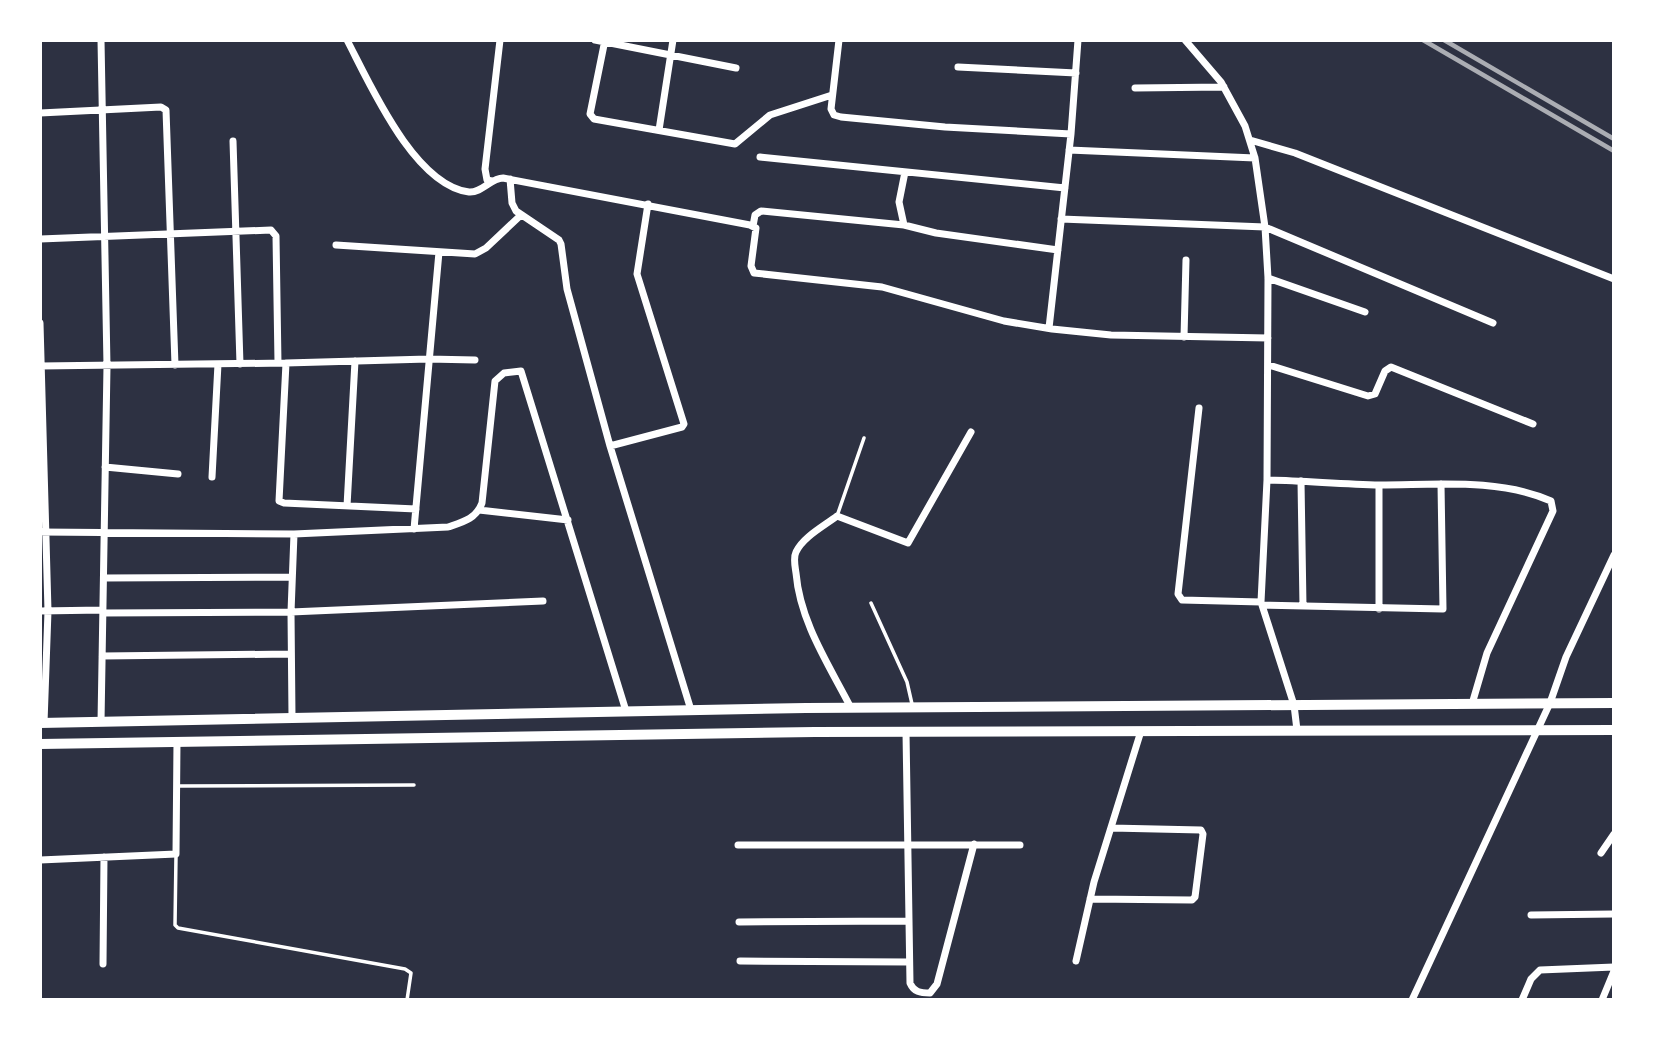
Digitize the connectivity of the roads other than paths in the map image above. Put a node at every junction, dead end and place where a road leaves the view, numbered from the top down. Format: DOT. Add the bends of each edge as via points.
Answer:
graph roads {
  1 [pos="101,40"];
  2 [pos="347,40"];
  3 [pos="500,40"];
  4 [pos="594,40"];
  5 [pos="673,40"];
  6 [pos="839,40"];
  7 [pos="1078,40"];
  8 [pos="1185,40"];
  9 [pos="604,41"];
  10 [pos="670,55"];
  11 [pos="958,67"];
  12 [pos="736,68"];
  13 [pos="1076,73"];
  14 [pos="1135,88"];
  15 [pos="1224,88"];
  16 [pos="832,95"];
  17 [pos="102,109"];
  18 [pos="40,113"];
  19 [pos="659,130"];
  20 [pos="1071,134"];
  21 [pos="1250,140"];
  22 [pos="233,141"];
  23 [pos="1069,150"];
  24 [pos="760,157"];
  25 [pos="1255,158"];
  26 [pos="905,172"];
  27 [pos="510,179"];
  28 [pos="492,181"];
  29 [pos="1065,188"];
  30 [pos="648,204"];
  31 [pos="521,215"];
  32 [pos="1062,219"];
  33 [pos="904,225"];
  34 [pos="753,226"];
  35 [pos="1265,227"];
  36 [pos="237,230"];
  37 [pos="170,234"];
  38 [pos="105,237"];
  39 [pos="40,239"];
  40 [pos="337,245"];
  41 [pos="1058,250"];
  42 [pos="439,253"];
  43 [pos="1186,260"];
  44 [pos="1268,278"];
  45 [pos="1614,279"];
  46 [pos="1365,312"];
  47 [pos="40,323"];
  48 [pos="1493,323"];
  49 [pos="1049,328"];
  50 [pos="1184,337"];
  51 [pos="1268,338"];
  52 [pos="428,359"];
  53 [pos="475,360"];
  54 [pos="355,361"];
  55 [pos="282,363"];
  56 [pos="218,364"];
  57 [pos="240,364"];
  58 [pos="175,365"];
  59 [pos="1269,365"];
  60 [pos="41,366"];
  61 [pos="107,366"];
  62 [pos="1199,408"];
  63 [pos="1533,424"];
  64 [pos="971,432"];
  65 [pos="864,438"];
  66 [pos="610,446"];
  67 [pos="106,467"];
  68 [pos="178,474"];
  69 [pos="212,477"];
  70 [pos="1267,480"];
  71 [pos="1301,481"];
  72 [pos="1441,484"];
  73 [pos="1379,485"];
  74 [pos="347,506"];
  75 [pos="416,509"];
  76 [pos="479,510"];
  77 [pos="836,516"];
  78 [pos="568,520"];
  79 [pos="414,529"];
  80 [pos="42,532"];
  81 [pos="104,534"];
  82 [pos="294,534"];
  83 [pos="1614,555"];
  84 [pos="292,577"];
  85 [pos="104,578"];
  86 [pos="543,601"];
  87 [pos="871,603"];
  88 [pos="1261,604"];
  89 [pos="1303,606"];
  90 [pos="1379,609"];
  91 [pos="44,611"];
  92 [pos="291,612"];
  93 [pos="103,613"];
  94 [pos="291,654"];
  95 [pos="102,656"];
  96 [pos="1550,703"];
  97 [pos="1614,703"];
  98 [pos="1472,704"];
  99 [pos="1294,705"];
  100 [pos="850,708"];
  101 [pos="913,708"];
  102 [pos="626,710"];
  103 [pos="691,710"];
  104 [pos="292,718"];
  105 [pos="101,722"];
  106 [pos="42,723"];
  107 [pos="1297,730"];
  108 [pos="1538,730"];
  109 [pos="1614,730"];
  110 [pos="1141,731"];
  111 [pos="906,732"];
  112 [pos="177,742"];
  113 [pos="40,744"];
  114 [pos="414,785"];
  115 [pos="177,786"];
  116 [pos="1111,828"];
  117 [pos="1614,834"];
  118 [pos="908,844"];
  119 [pos="974,844"];
  120 [pos="738,845"];
  121 [pos="1020,845"];
  122 [pos="1601,853"];
  123 [pos="176,854"];
  124 [pos="104,857"];
  125 [pos="40,860"];
  126 [pos="1090,899"];
  127 [pos="1614,914"];
  128 [pos="1531,915"];
  129 [pos="909,920"];
  130 [pos="739,922"];
  131 [pos="740,961"];
  132 [pos="1076,961"];
  133 [pos="909,962"];
  134 [pos="103,964"];
  135 [pos="1614,969"];
  136 [pos="407,1000"];
  137 [pos="1412,1000"];
  138 [pos="1521,1000"];
  139 [pos="1602,1000"];
  1 -- 17 [label="street"];
  2 -- 28 [label="street" via="392,125 435,176 470,192"];
  3 -- 28 [label="street" via="485,169 487,180"];
  4 -- 9 [label="street"];
  5 -- 10 [label="street"];
  6 -- 16 [label="street"];
  7 -- 13 [label="street"];
  8 -- 15 [label="street"];
  9 -- 10 [label="street"];
  9 -- 19 [label="street" via="591,117"];
  10 -- 12 [label="street"];
  10 -- 19 [label="street"];
  11 -- 13 [label="street"];
  13 -- 20 [label="street"];
  14 -- 15 [label="street"];
  15 -- 21 [label="street"];
  16 -- 19 [label="street" via="770,116 735,144"];
  16 -- 20 [label="street" via="831,109 841,117"];
  17 -- 18 [label="street"];
  17 -- 37 [label="street" via="166,110"];
  17 -- 38 [label="street"];
  20 -- 23 [label="street"];
  21 -- 25 [label="street"];
  21 -- 45 [label="street" via="1295,153"];
  22 -- 36 [label="street"];
  23 -- 25 [label="street"];
  23 -- 29 [label="street"];
  24 -- 26 [label="street"];
  25 -- 35 [label="street"];
  26 -- 29 [label="street"];
  26 -- 33 [label="street" via="899,202"];
  27 -- 28 [label="street"];
  27 -- 30 [label="street"];
  27 -- 31 [label="street" via="512,203"];
  29 -- 32 [label="street"];
  30 -- 34 [label="street"];
  30 -- 66 [label="street" via="637,274 684,424"];
  31 -- 42 [label="street" via="480,252"];
  31 -- 66 [label="street" via="559,240 567,289"];
  32 -- 35 [label="street"];
  32 -- 41 [label="street"];
  33 -- 34 [label="street" via="761,211"];
  33 -- 41 [label="street"];
  34 -- 49 [label="street" via="754,273 882,287 1004,321"];
  35 -- 44 [label="street"];
  35 -- 48 [label="street"];
  36 -- 37 [label="street"];
  36 -- 55 [label="street" via="267,229 276,236"];
  36 -- 57 [label="street"];
  37 -- 38 [label="street"];
  37 -- 58 [label="street"];
  38 -- 39 [label="street"];
  38 -- 61 [label="street"];
  40 -- 42 [label="street"];
  41 -- 49 [label="street"];
  42 -- 52 [label="street"];
  43 -- 50 [label="street"];
  44 -- 46 [label="street"];
  44 -- 51 [label="street"];
  47 -- 60 [label="street"];
  49 -- 50 [label="street"];
  50 -- 51 [label="street"];
  51 -- 59 [label="street"];
  52 -- 53 [label="street"];
  52 -- 54 [label="street"];
  52 -- 75 [label="street"];
  54 -- 55 [label="street"];
  54 -- 74 [label="street"];
  55 -- 57 [label="street"];
  55 -- 74 [label="street" via="279,501"];
  56 -- 57 [label="street"];
  56 -- 58 [label="street"];
  56 -- 69 [label="street"];
  58 -- 61 [label="street"];
  59 -- 63 [label="street" via="1368,396 1375,394 1391,367"];
  59 -- 70 [label="street"];
  60 -- 61 [label="street"];
  60 -- 80 [label="street"];
  61 -- 67 [label="street"];
  62 -- 88 [label="street" via="1178,594 1182,600"];
  64 -- 77 [label="street" via="908,543"];
  65 -- 77 [label="lane"];
  66 -- 103 [label="street"];
  67 -- 68 [label="street"];
  67 -- 81 [label="street"];
  70 -- 71 [label="street"];
  70 -- 88 [label="street"];
  71 -- 73 [label="street"];
  71 -- 89 [label="street"];
  72 -- 73 [label="street"];
  72 -- 90 [label="street" via="1443,610"];
  72 -- 98 [label="street" via="1509,489 1553,505 1487,653"];
  73 -- 90 [label="street"];
  74 -- 75 [label="street"];
  75 -- 79 [label="street"];
  76 -- 78 [label="street"];
  76 -- 78 [label="street" via="495,380 517,370 524,374"];
  76 -- 79 [label="street" via="456,524"];
  77 -- 100 [label="street" via="801,544 795,557 805,618"];
  78 -- 102 [label="street"];
  79 -- 82 [label="street"];
  80 -- 81 [label="street"];
  80 -- 91 [label="street"];
  81 -- 82 [label="street"];
  81 -- 85 [label="street"];
  82 -- 84 [label="street"];
  83 -- 96 [label="street" via="1569,650"];
  84 -- 85 [label="street"];
  84 -- 92 [label="street"];
  85 -- 93 [label="street"];
  86 -- 92 [label="street"];
  87 -- 101 [label="lane" via="908,682"];
  88 -- 89 [label="street"];
  88 -- 99 [label="street"];
  89 -- 90 [label="street"];
  91 -- 93 [label="street"];
  91 -- 106 [label="street"];
  92 -- 93 [label="street"];
  92 -- 94 [label="street"];
  93 -- 95 [label="street"];
  94 -- 95 [label="street"];
  94 -- 104 [label="street"];
  95 -- 105 [label="street"];
  96 -- 97 [label="main road"];
  96 -- 98 [label="main road"];
  96 -- 108 [label="street"];
  98 -- 99 [label="main road"];
  99 -- 101 [label="main road"];
  99 -- 107 [label="street"];
  100 -- 101 [label="main road"];
  100 -- 103 [label="main road"];
  102 -- 103 [label="main road"];
  102 -- 104 [label="main road"];
  104 -- 105 [label="main road"];
  105 -- 106 [label="main road"];
  107 -- 108 [label="main road"];
  107 -- 110 [label="main road"];
  108 -- 109 [label="main road"];
  108 -- 137 [label="street"];
  110 -- 111 [label="main road"];
  110 -- 116 [label="street"];
  111 -- 112 [label="main road"];
  111 -- 118 [label="street"];
  112 -- 113 [label="main road"];
  112 -- 115 [label="street"];
  114 -- 115 [label="lane"];
  115 -- 123 [label="street"];
  116 -- 126 [label="street"];
  116 -- 126 [label="street" via="1201,830 1195,897"];
  117 -- 122 [label="street"];
  118 -- 119 [label="street"];
  118 -- 120 [label="street"];
  118 -- 129 [label="street"];
  119 -- 121 [label="street"];
  119 -- 133 [label="street" via="934,990 913,989"];
  123 -- 124 [label="street"];
  123 -- 136 [label="lane" via="178,928 405,969 411,973"];
  124 -- 125 [label="street"];
  124 -- 134 [label="street"];
  126 -- 132 [label="street"];
  127 -- 128 [label="street"];
  129 -- 130 [label="street"];
  129 -- 133 [label="street"];
  131 -- 133 [label="street"];
  135 -- 138 [label="street" via="1540,970"];
  135 -- 139 [label="street"];
}
